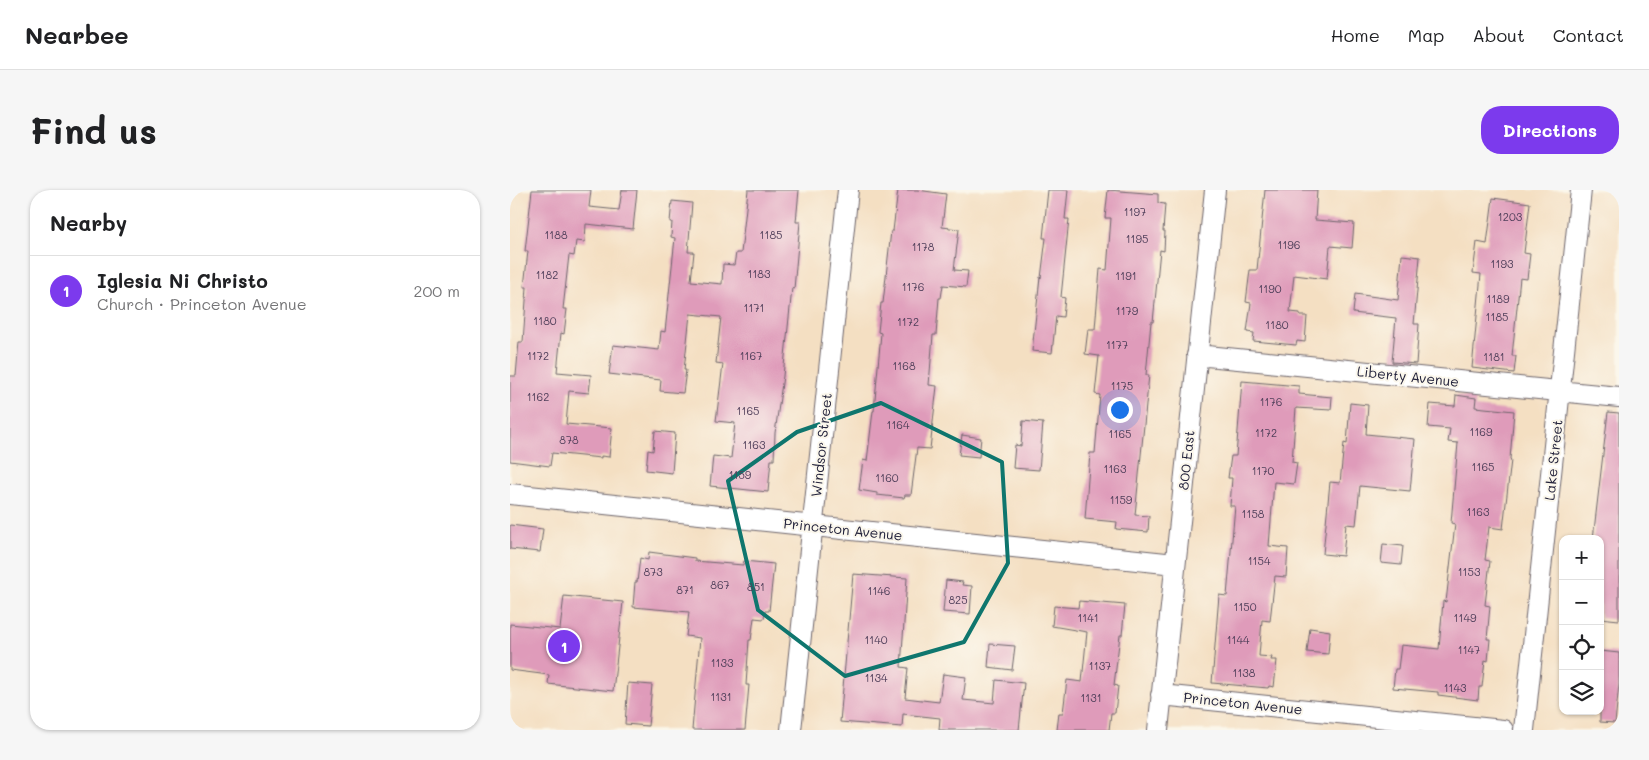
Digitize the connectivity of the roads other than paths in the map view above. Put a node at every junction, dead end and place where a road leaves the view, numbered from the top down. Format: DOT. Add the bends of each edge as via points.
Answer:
graph roads {
  1 [pos="848,190"];
  2 [pos="1214,190"];
  3 [pos="1581,190"];
  4 [pos="1197,355"];
  5 [pos="1560,391"];
  6 [pos="1619,397"];
  7 [pos="510,494"];
  8 [pos="813,526"];
  9 [pos="1175,564"];
  10 [pos="1161,695"];
  11 [pos="792,730"];
  12 [pos="1158,730"];
  13 [pos="1503,730"];
  14 [pos="1524,730"];
  1 -- 8 [label="street, Windsor Street"];
  2 -- 4 [label="street, 800 East"];
  3 -- 5 [label="street, Lake Street"];
  4 -- 5 [label="street, Liberty Avenue"];
  4 -- 9 [label="street, 800 East"];
  5 -- 6 [label="street, Liberty Avenue"];
  5 -- 14 [label="street, Lake Street"];
  7 -- 8 [label="street, Princeton Avenue"];
  8 -- 9 [label="street, Princeton Avenue"];
  8 -- 11 [label="street, Windsor Street"];
  9 -- 10 [label="street, 800 East"];
  10 -- 12 [label="street, 800 East"];
  10 -- 13 [label="street, Princeton Avenue"];
}
